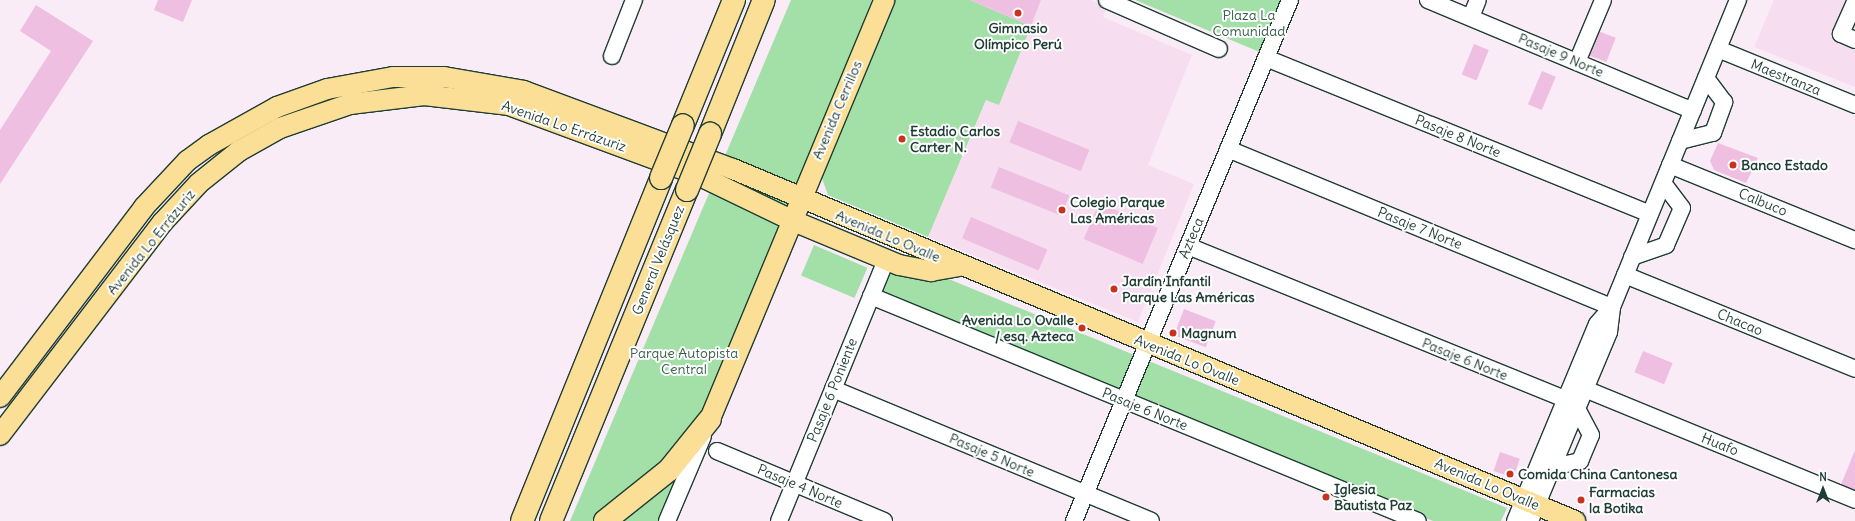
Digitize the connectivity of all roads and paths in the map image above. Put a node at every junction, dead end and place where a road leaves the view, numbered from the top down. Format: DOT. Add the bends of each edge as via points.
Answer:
graph roads {
  1 [pos="634,0"];
  2 [pos="734,0"];
  3 [pos="764,0"];
  4 [pos="780,0"];
  5 [pos="884,0"];
  6 [pos="1290,0"];
  7 [pos="1428,0"];
  8 [pos="1478,0"];
  9 [pos="1603,0"];
  10 [pos="1738,0"];
  11 [pos="1113,1"];
  12 [pos="1855,2"];
  13 [pos="1471,17"];
  14 [pos="1855,40"];
  15 [pos="1219,49"];
  16 [pos="1718,49"];
  17 [pos="612,56"];
  18 [pos="1266,58"];
  19 [pos="1577,62"];
  20 [pos="1706,78"];
  21 [pos="731,82"];
  22 [pos="1855,105"];
  23 [pos="1692,111"];
  24 [pos="1680,141"];
  25 [pos="1228,149"];
  26 [pos="1670,165"];
  27 [pos="1663,183"];
  28 [pos="800,199"];
  29 [pos="1650,214"];
  30 [pos="791,220"];
  31 [pos="1855,240"];
  32 [pos="1188,246"];
  33 [pos="1632,257"];
  34 [pos="886,260"];
  35 [pos="960,266"];
  36 [pos="1625,275"];
  37 [pos="871,296"];
  38 [pos="1612,307"];
  39 [pos="1147,344"];
  40 [pos="1855,369"];
  41 [pos="833,389"];
  42 [pos="1585,389"];
  43 [pos="0,397"];
  44 [pos="1124,400"];
  45 [pos="1571,404"];
  46 [pos="710,419"];
  47 [pos="0,435"];
  48 [pos="717,451"];
  49 [pos="1552,468"];
  50 [pos="794,484"];
  51 [pos="1085,494"];
  52 [pos="1855,500"];
  53 [pos="1530,509"];
  54 [pos="522,521"];
  55 [pos="551,521"];
  56 [pos="605,521"];
  57 [pos="667,521"];
  58 [pos="779,521"];
  59 [pos="884,521"];
  60 [pos="1074,521"];
  61 [pos="1151,521"];
  62 [pos="1418,521"];
  63 [pos="1515,521"];
  64 [pos="1575,521"];
  1 -- 17 [label="street"];
  2 -- 54 [label="highway, General Velásquez, bridge"];
  3 -- 21 [label="highway, General Velásquez"];
  4 -- 21 [label="highway"];
  5 -- 28 [label="main road, Avenida Cerrillos"];
  6 -- 18 [label="street, Azteca"];
  7 -- 13 [label="street, Pasaje 9 Norte"];
  8 -- 13 [label="street"];
  9 -- 19 [label="street"];
  10 -- 16 [label="street"];
  11 -- 15 [label="street"];
  12 -- 14 [label="street" via="1841,34"];
  13 -- 19 [label="street, Pasaje 9 Norte"];
  16 -- 20 [label="street"];
  16 -- 22 [label="street, Maestranza"];
  18 -- 25 [label="street, Azteca"];
  18 -- 29 [label="street, Pasaje 8 Norte"];
  19 -- 23 [label="street, Pasaje 9 Norte"];
  20 -- 23 [label="street"];
  20 -- 24 [label="street" via="1724,102 1713,133"];
  21 -- 55 [label="highway, General Velásquez, bridge"];
  23 -- 24 [label="street"];
  24 -- 26 [label="street"];
  25 -- 32 [label="street, Azteca"];
  25 -- 38 [label="street, Pasaje 7 Norte"];
  26 -- 27 [label="street"];
  26 -- 31 [label="street, Calbuco"];
  27 -- 29 [label="street"];
  27 -- 33 [label="street" via="1682,208 1666,245"];
  28 -- 30 [label="main road, Avenida Cerrillos"];
  28 -- 35 [label="main road, Avenida Lo Ovalle"];
  28 -- 43 [label="main road, Avenida Lo Errázuriz" via="649,136 498,84 418,76 327,89 251,119 187,162 128,226"];
  29 -- 33 [label="street"];
  30 -- 34 [label="main road, Avenida Lo Errázuriz"];
  30 -- 46 [label="main road, Avenida Cerrillos"];
  30 -- 47 [label="main road, Avenida Lo Errázuriz" via="698,175 509,105 424,95 379,99 326,110 259,138 220,165 185,197"];
  32 -- 39 [label="street, Azteca"];
  32 -- 45 [label="street, Pasaje 6 Norte"];
  33 -- 36 [label="street"];
  34 -- 35 [label="main road, Avenida Lo Errázuriz" via="931,271"];
  34 -- 37 [label="street, Pasaje 6 Poniente"];
  35 -- 39 [label="main road, Avenida Lo Ovalle"];
  36 -- 38 [label="street"];
  36 -- 40 [label="street, Chacao"];
  37 -- 41 [label="street, Pasaje 6 Poniente"];
  37 -- 44 [label="street, Pasaje 6 Norte"];
  38 -- 42 [label="street" via="1608,332"];
  38 -- 45 [label="street" via="1597,324"];
  39 -- 44 [label="street, Azteca"];
  39 -- 53 [label="main road, Avenida Lo Ovalle"];
  41 -- 50 [label="street, Pasaje 6 Poniente"];
  41 -- 51 [label="street, Pasaje 5 Norte"];
  42 -- 45 [label="street"];
  42 -- 52 [label="street, Huafo"];
  44 -- 51 [label="street, Azteca"];
  44 -- 62 [label="street, Pasaje 6 Norte"];
  45 -- 49 [label="street"];
  45 -- 49 [label="street" via="1591,435 1580,461"];
  45 -- 53 [label="street"];
  46 -- 56 [label="highway" via="669,470"];
  46 -- 57 [label="street"];
  48 -- 50 [label="street, Pasaje 4 Norte"];
  49 -- 53 [label="street"];
  50 -- 58 [label="street, Pasaje 6 Poniente"];
  50 -- 59 [label="street, Pasaje 4 Norte"];
  51 -- 60 [label="street, Azteca"];
  51 -- 61 [label="street, Pasaje 5 Norte"];
  53 -- 63 [label="street"];
  53 -- 64 [label="main road, Avenida Lo Ovalle"];
}
